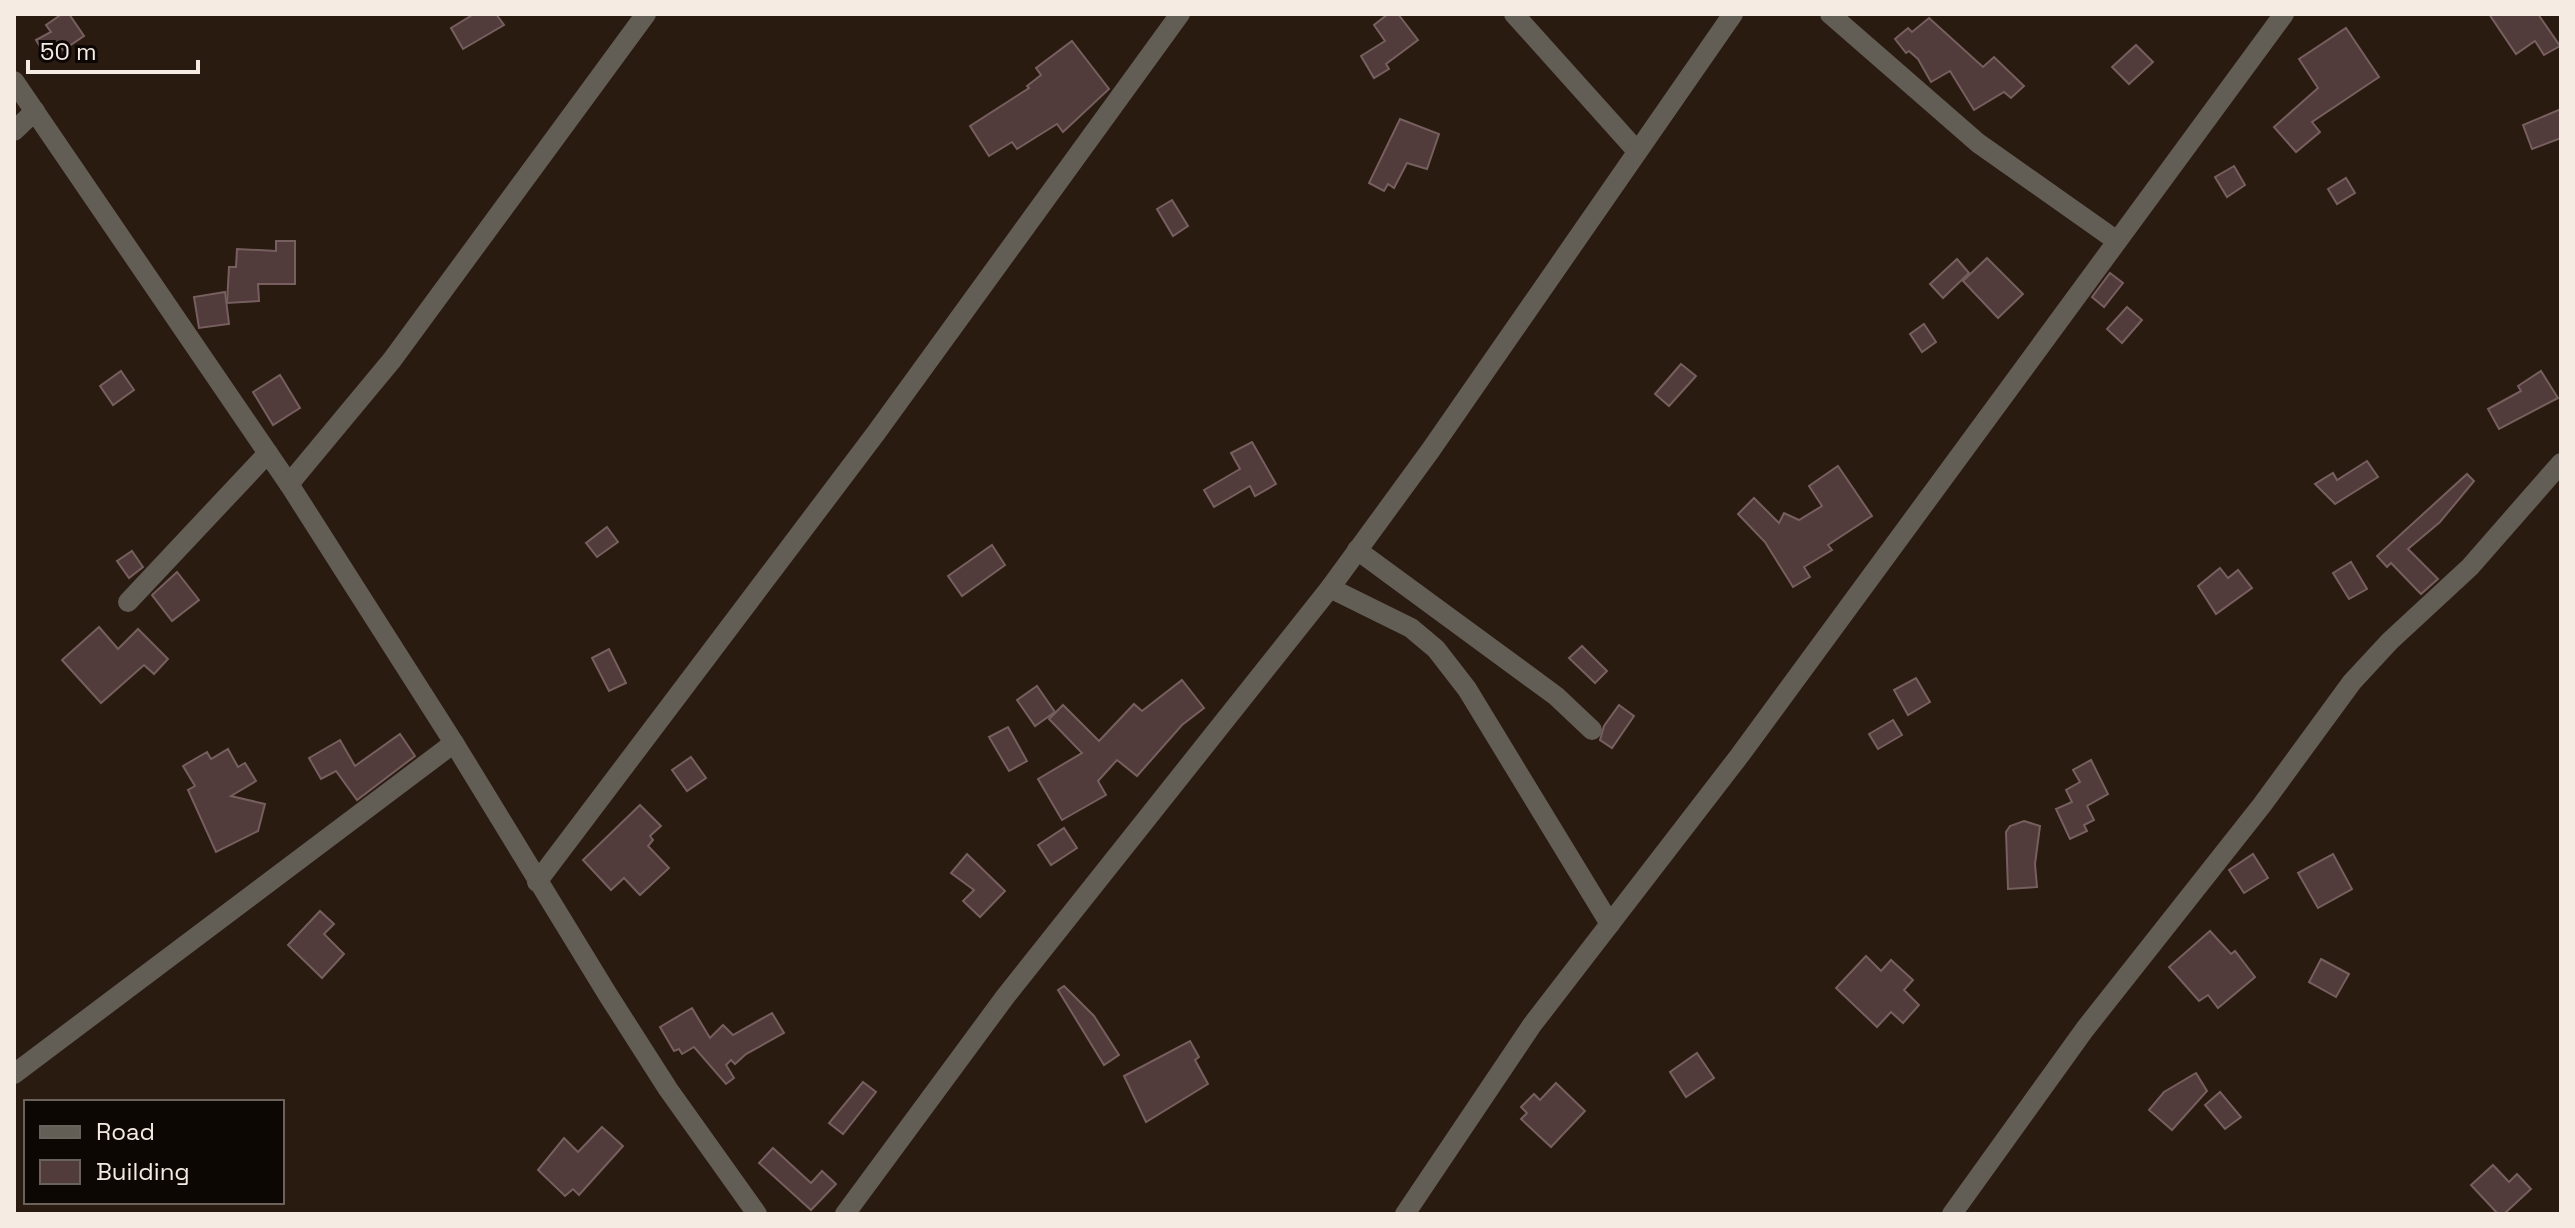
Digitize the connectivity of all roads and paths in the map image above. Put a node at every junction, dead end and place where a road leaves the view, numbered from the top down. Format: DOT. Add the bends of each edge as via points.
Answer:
graph roads {
  1 [pos="646,14"];
  2 [pos="1180,14"];
  3 [pos="1514,14"];
  4 [pos="1733,14"];
  5 [pos="1830,14"];
  6 [pos="2284,14"];
  7 [pos="14,81"];
  8 [pos="35,111"];
  9 [pos="14,131"];
  10 [pos="1636,150"];
  11 [pos="2117,241"];
  12 [pos="268,453"];
  13 [pos="2561,463"];
  14 [pos="289,484"];
  15 [pos="1357,550"];
  16 [pos="1330,588"];
  17 [pos="128,602"];
  18 [pos="1592,730"];
  19 [pos="454,743"];
  20 [pos="537,882"];
  21 [pos="1610,924"];
  22 [pos="14,1074"];
  23 [pos="757,1214"];
  24 [pos="845,1214"];
  25 [pos="1405,1214"];
  26 [pos="1952,1214"];
  1 -- 14 [label="street" via="392,360"];
  2 -- 20 [label="street" via="876,433"];
  3 -- 10 [label="street"];
  4 -- 10 [label="street"];
  5 -- 11 [label="street" via="1978,143"];
  6 -- 11 [label="street"];
  7 -- 8 [label="street"];
  8 -- 9 [label="street"];
  8 -- 12 [label="street"];
  10 -- 15 [label="street"];
  11 -- 21 [label="street"];
  12 -- 14 [label="street"];
  12 -- 17 [label="street"];
  13 -- 26 [label="street" via="2470,567 2352,682 2085,1029"];
  14 -- 19 [label="street"];
  15 -- 16 [label="street"];
  15 -- 18 [label="street" via="1556,696"];
  16 -- 21 [label="street" via="1411,628 1436,649 1467,689"];
  16 -- 24 [label="street" via="1005,997"];
  19 -- 20 [label="street"];
  19 -- 22 [label="street"];
  20 -- 23 [label="street" via="668,1089"];
  21 -- 25 [label="street" via="1532,1025"];
}
